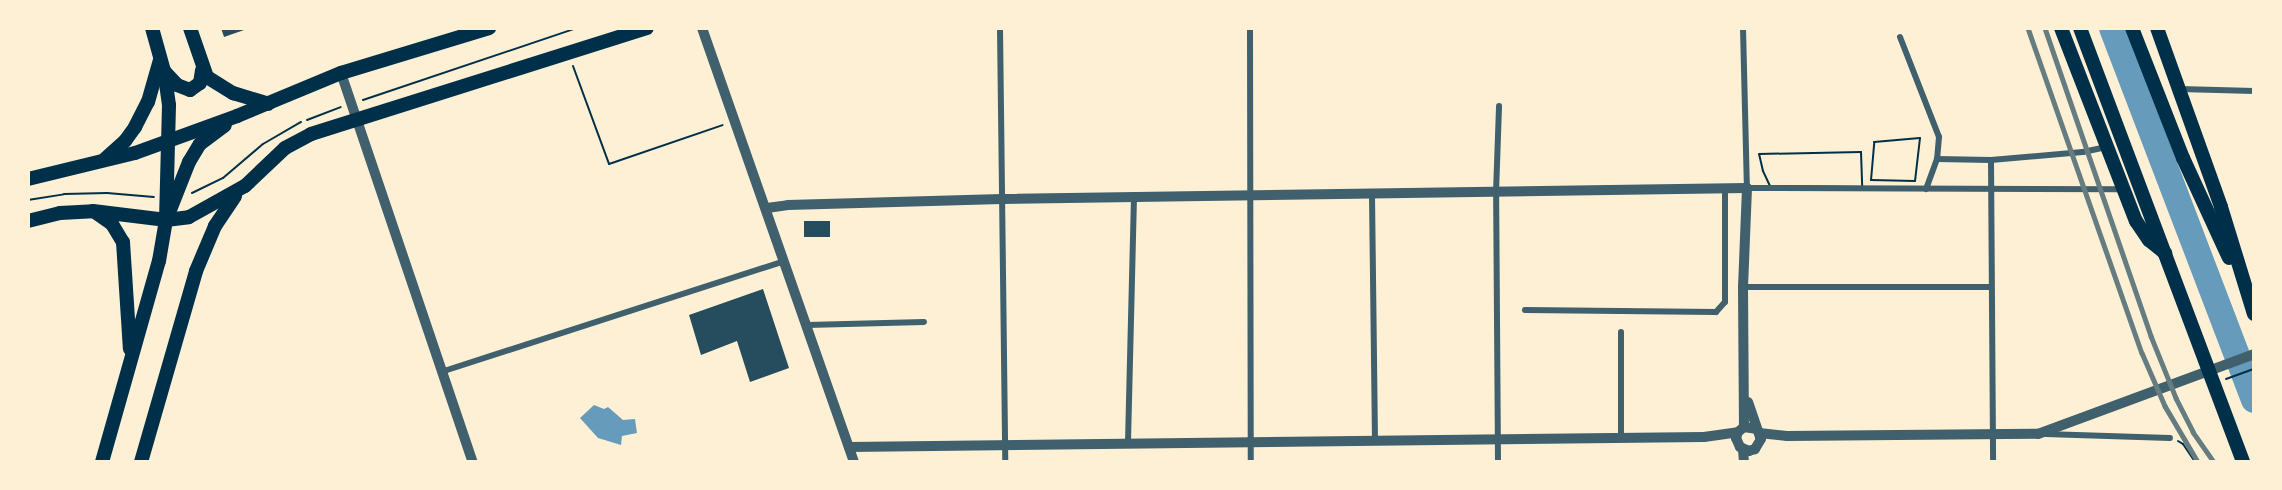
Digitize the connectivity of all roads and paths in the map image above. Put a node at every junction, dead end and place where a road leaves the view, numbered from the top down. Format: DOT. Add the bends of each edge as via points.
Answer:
graph roads {
  1 [pos="190,28"];
  2 [pos="489,28"];
  3 [pos="577,28"];
  4 [pos="647,28"];
  5 [pos="702,28"];
  6 [pos="1000,28"];
  7 [pos="1250,28"];
  8 [pos="1743,28"];
  9 [pos="2061,28"];
  10 [pos="2080,28"];
  11 [pos="2132,28"];
  12 [pos="2157,28"];
  13 [pos="154,32"];
  14 [pos="1900,37"];
  15 [pos="569,55"];
  16 [pos="163,64"];
  17 [pos="202,70"];
  18 [pos="341,73"];
  19 [pos="2179,89"];
  20 [pos="2253,91"];
  21 [pos="268,104"];
  22 [pos="351,104"];
  23 [pos="1499,106"];
  24 [pos="237,116"];
  25 [pos="356,118"];
  26 [pos="735,121"];
  27 [pos="286,129"];
  28 [pos="169,140"];
  29 [pos="2106,147"];
  30 [pos="1861,152"];
  31 [pos="1937,159"];
  32 [pos="1991,160"];
  33 [pos="103,161"];
  34 [pos="28,179"];
  35 [pos="1915,181"];
  36 [pos="245,186"];
  37 [pos="1725,189"];
  38 [pos="1747,189"];
  39 [pos="1926,189"];
  40 [pos="1991,189"];
  41 [pos="2123,189"];
  42 [pos="1496,194"];
  43 [pos="1372,195"];
  44 [pos="1250,196"];
  45 [pos="1134,198"];
  46 [pos="1002,199"];
  47 [pos="767,208"];
  48 [pos="93,211"];
  49 [pos="166,220"];
  50 [pos="28,221"];
  51 [pos="2166,255"];
  52 [pos="785,260"];
  53 [pos="1743,287"];
  54 [pos="1990,287"];
  55 [pos="2252,309"];
  56 [pos="1525,310"];
  57 [pos="924,322"];
  58 [pos="807,325"];
  59 [pos="1621,332"];
  60 [pos="2252,355"];
  61 [pos="131,359"];
  62 [pos="2253,369"];
  63 [pos="444,371"];
  64 [pos="2209,372"];
  65 [pos="2229,379"];
  66 [pos="1745,390"];
  67 [pos="1741,429"];
  68 [pos="1758,431"];
  69 [pos="2038,434"];
  70 [pos="1992,435"];
  71 [pos="1787,436"];
  72 [pos="1704,437"];
  73 [pos="1498,438"];
  74 [pos="1621,438"];
  75 [pos="2170,438"];
  76 [pos="1375,440"];
  77 [pos="1251,441"];
  78 [pos="1128,442"];
  79 [pos="1005,445"];
  80 [pos="849,447"];
  81 [pos="1740,447"];
  82 [pos="1757,447"];
  83 [pos="2241,458"];
  84 [pos="102,462"];
  85 [pos="141,462"];
  86 [pos="473,462"];
  87 [pos="854,462"];
  88 [pos="1005,462"];
  89 [pos="1251,462"];
  90 [pos="1498,462"];
  91 [pos="1744,462"];
  92 [pos="1752,462"];
  93 [pos="1993,462"];
  94 [pos="2195,462"];
  1 -- 17 [label="main road"];
  2 -- 18 [label="main road"];
  3 -- 22 [label="path"];
  4 -- 15 [label="main road"];
  5 -- 26 [label="street"];
  6 -- 46 [label="street"];
  7 -- 44 [label="street"];
  8 -- 38 [label="street"];
  9 -- 29 [label="main road"];
  10 -- 51 [label="main road"];
  11 -- 55 [label="main road" via="2184,158"];
  12 -- 19 [label="main road"];
  13 -- 16 [label="main road"];
  14 -- 31 [label="street" via="1939,137"];
  15 -- 25 [label="main road"];
  15 -- 26 [label="path" via="609,164"];
  16 -- 17 [label="main road" via="184,90 200,83"];
  16 -- 28 [label="main road"];
  16 -- 33 [label="main road" via="135,127"];
  17 -- 21 [label="main road" via="233,93"];
  18 -- 21 [label="main road"];
  18 -- 22 [label="street"];
  19 -- 20 [label="street"];
  19 -- 55 [label="main road"];
  21 -- 24 [label="main road"];
  22 -- 25 [label="street"];
  22 -- 27 [label="path"];
  23 -- 42 [label="street"];
  24 -- 28 [label="main road"];
  24 -- 49 [label="main road" via="200,144"];
  25 -- 36 [label="main road" via="285,148"];
  25 -- 63 [label="street"];
  26 -- 47 [label="street"];
  28 -- 33 [label="main road"];
  28 -- 49 [label="main road"];
  29 -- 32 [label="street"];
  29 -- 41 [label="main road"];
  30 -- 30 [label="path" via="1862,187 1770,186 1759,154"];
  31 -- 32 [label="street"];
  31 -- 39 [label="street"];
  32 -- 40 [label="street"];
  33 -- 34 [label="main road"];
  35 -- 35 [label="path" via="1871,180 1874,142 1920,138"];
  36 -- 49 [label="main road" via="189,216"];
  36 -- 85 [label="main road" via="223,213 196,271"];
  37 -- 38 [label="street"];
  37 -- 42 [label="street"];
  37 -- 56 [label="street" via="1725,302 1716,312"];
  38 -- 39 [label="street"];
  38 -- 53 [label="street"];
  39 -- 40 [label="street"];
  40 -- 41 [label="street"];
  40 -- 54 [label="street"];
  41 -- 51 [label="main road" via="2136,221"];
  42 -- 43 [label="street"];
  42 -- 73 [label="street"];
  43 -- 44 [label="street"];
  43 -- 76 [label="street"];
  44 -- 45 [label="street"];
  44 -- 77 [label="street"];
  45 -- 46 [label="street"];
  45 -- 78 [label="street"];
  46 -- 47 [label="street"];
  46 -- 79 [label="street"];
  47 -- 52 [label="street"];
  48 -- 49 [label="main road"];
  48 -- 50 [label="main road" via="60,213"];
  48 -- 61 [label="main road" via="112,224 123,242"];
  49 -- 61 [label="main road" via="159,261"];
  51 -- 64 [label="main road"];
  52 -- 58 [label="street"];
  52 -- 63 [label="street"];
  53 -- 54 [label="street"];
  53 -- 66 [label="street"];
  54 -- 70 [label="street"];
  57 -- 58 [label="street"];
  58 -- 80 [label="street"];
  59 -- 74 [label="street"];
  60 -- 64 [label="street"];
  61 -- 84 [label="main road"];
  62 -- 65 [label="path"];
  63 -- 86 [label="street"];
  64 -- 69 [label="street"];
  64 -- 83 [label="main road"];
  66 -- 67 [label="street"];
  66 -- 68 [label="street"];
  67 -- 68 [label="street"];
  67 -- 72 [label="street"];
  67 -- 81 [label="street"];
  68 -- 71 [label="street"];
  68 -- 82 [label="street"];
  69 -- 70 [label="street"];
  69 -- 75 [label="street"];
  70 -- 71 [label="street"];
  70 -- 93 [label="street"];
  71 -- 82 [label="street"];
  72 -- 74 [label="street"];
  72 -- 81 [label="street"];
  73 -- 74 [label="street"];
  73 -- 76 [label="street"];
  73 -- 90 [label="street"];
  75 -- 94 [label="path" via="2183,444"];
  76 -- 77 [label="street"];
  77 -- 78 [label="street"];
  77 -- 89 [label="street"];
  78 -- 79 [label="street"];
  79 -- 80 [label="street"];
  79 -- 88 [label="street"];
  80 -- 87 [label="street"];
  81 -- 82 [label="street"];
  81 -- 91 [label="street"];
  82 -- 92 [label="street"];
}
